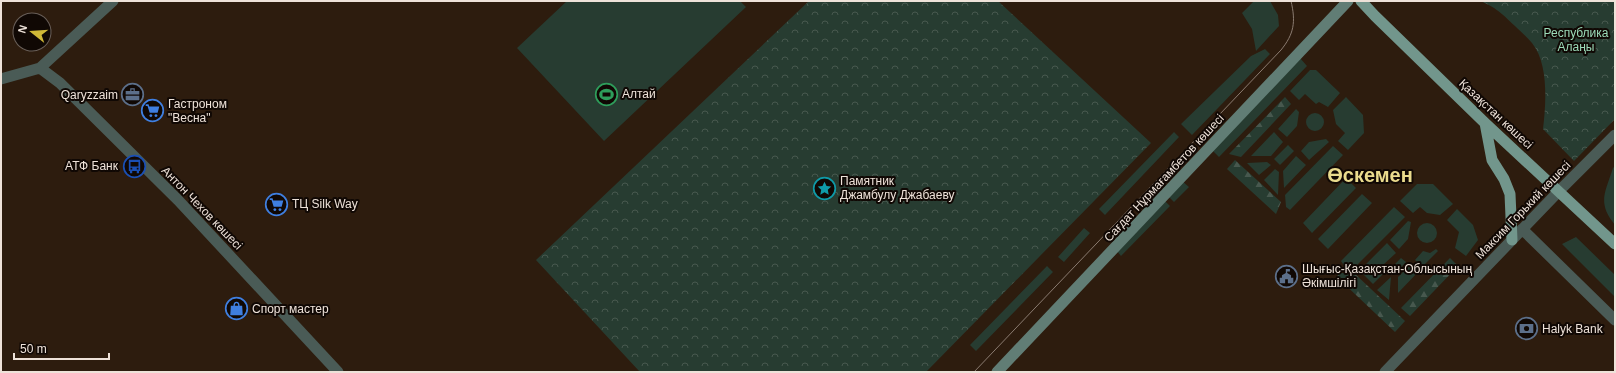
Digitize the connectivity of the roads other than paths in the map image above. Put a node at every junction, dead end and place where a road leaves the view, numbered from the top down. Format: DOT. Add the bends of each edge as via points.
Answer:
graph roads {
  1 [pos="113,1"];
  2 [pos="1348,1"];
  3 [pos="1361,1"];
  4 [pos="40,68"];
  5 [pos="1,79"];
  6 [pos="1485,123"];
  7 [pos="1615,135"];
  8 [pos="1559,191"];
  9 [pos="1522,229"];
  10 [pos="1512,240"];
  11 [pos="1615,244"];
  12 [pos="1615,320"];
  13 [pos="338,372"];
  14 [pos="997,372"];
  15 [pos="1385,372"];
  1 -- 4 [label="street"];
  2 -- 14 [label="main road, Сағдат Нұрмағамбетов көшесі"];
  3 -- 6 [label="main road, Қазақстан көшесі"];
  4 -- 5 [label="street"];
  4 -- 13 [label="street, Антон Чехов көшесі" via="60,83 178,200"];
  6 -- 8 [label="main road, Қазақстан көшесі"];
  6 -- 10 [label="main road" via="1492,160 1510,194"];
  7 -- 8 [label="street, Максим Горький көшесі"];
  8 -- 9 [label="street, Максим Горький көшесі"];
  8 -- 11 [label="main road, Қазақстан көшесі"];
  9 -- 10 [label="street, Максим Горький көшесі"];
  9 -- 12 [label="street"];
  10 -- 15 [label="street, Максим Горький көшесі"];
}
